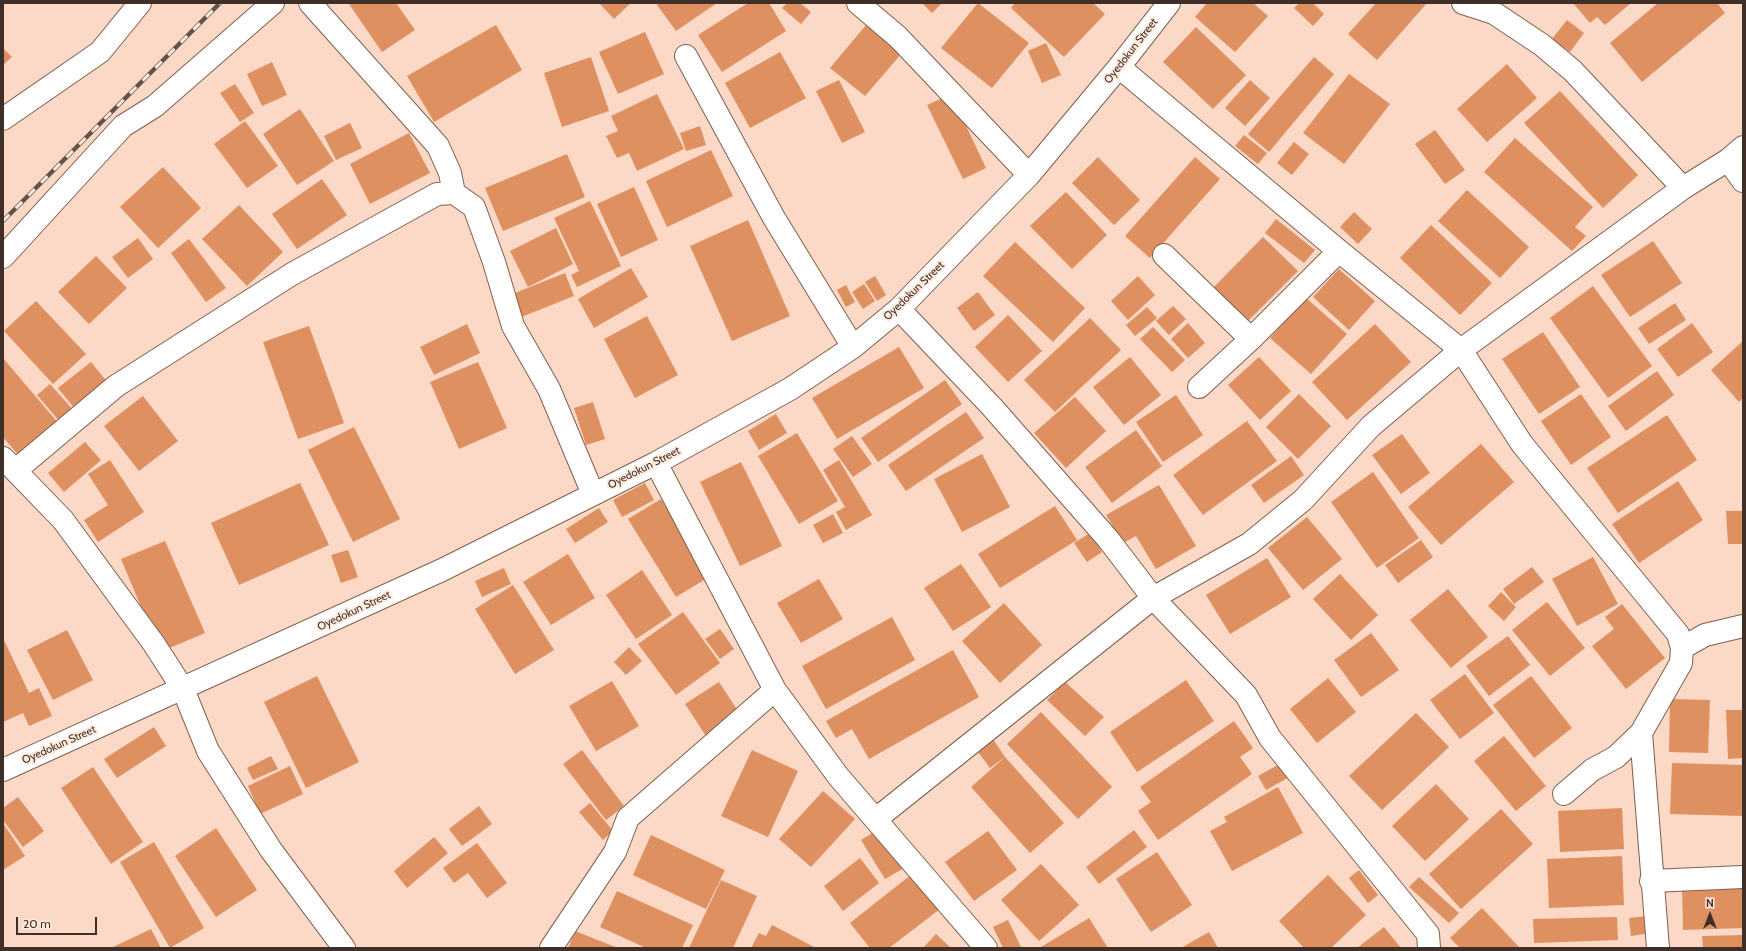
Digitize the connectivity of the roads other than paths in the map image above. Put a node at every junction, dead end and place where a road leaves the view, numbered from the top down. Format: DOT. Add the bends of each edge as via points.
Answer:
graph roads {
  1 [pos="140,3"];
  2 [pos="273,3"];
  3 [pos="310,3"];
  4 [pos="858,3"];
  5 [pos="1169,3"];
  6 [pos="1463,3"];
  7 [pos="686,56"];
  8 [pos="1120,67"];
  9 [pos="3,119"];
  10 [pos="1736,153"];
  11 [pos="1029,175"];
  12 [pos="1743,181"];
  13 [pos="1683,188"];
  14 [pos="454,193"];
  15 [pos="1339,251"];
  16 [pos="1164,255"];
  17 [pos="3,257"];
  18 [pos="899,309"];
  19 [pos="1251,339"];
  20 [pos="853,347"];
  21 [pos="1461,350"];
  22 [pos="1199,387"];
  23 [pos="656,463"];
  24 [pos="10,464"];
  25 [pos="593,494"];
  26 [pos="1153,598"];
  27 [pos="1743,626"];
  28 [pos="1682,648"];
  29 [pos="183,689"];
  30 [pos="775,690"];
  31 [pos="1641,733"];
  32 [pos="3,770"];
  33 [pos="1564,794"];
  34 [pos="876,819"];
  35 [pos="1743,876"];
  36 [pos="1651,881"];
  37 [pos="344,948"];
  38 [pos="551,948"];
  39 [pos="986,948"];
  40 [pos="1429,948"];
  41 [pos="1658,948"];
  1 -- 9 [label="street" via="100,52"];
  2 -- 17 [label="street" via="155,106 123,126"];
  3 -- 14 [label="street" via="438,146 450,173"];
  4 -- 11 [label="street" via="898,37"];
  5 -- 8 [label="street, Oyedokun Street"];
  6 -- 13 [label="street" via="1494,13 1542,45 1573,71"];
  7 -- 20 [label="street" via="774,218"];
  8 -- 11 [label="street, Oyedokun Street"];
  8 -- 15 [label="street"];
  10 -- 12 [label="street"];
  10 -- 13 [label="street"];
  11 -- 18 [label="street, Oyedokun Street"];
  13 -- 21 [label="street"];
  14 -- 24 [label="street" via="436,194 286,278 116,386"];
  14 -- 25 [label="street" via="474,207 514,326 549,388"];
  15 -- 19 [label="street"];
  15 -- 21 [label="street"];
  16 -- 19 [label="street"];
  18 -- 20 [label="street, Oyedokun Street"];
  18 -- 26 [label="street" via="1003,419 1108,539"];
  19 -- 22 [label="street"];
  20 -- 23 [label="street, Oyedokun Street" via="790,389"];
  21 -- 26 [label="street" via="1371,426 1302,500 1249,544"];
  21 -- 28 [label="street" via="1522,444 1678,634"];
  23 -- 25 [label="street, Oyedokun Street"];
  23 -- 30 [label="street"];
  24 -- 29 [label="street" via="63,520 154,644"];
  25 -- 29 [label="street, Oyedokun Street" via="442,570"];
  26 -- 34 [label="street"];
  26 -- 40 [label="street" via="1246,695 1270,738 1428,934"];
  27 -- 28 [label="street" via="1705,635"];
  28 -- 31 [label="street" via="1681,663"];
  29 -- 32 [label="street, Oyedokun Street"];
  29 -- 37 [label="street" via="208,751 271,850"];
  30 -- 34 [label="street" via="838,776"];
  30 -- 38 [label="street" via="628,818 615,852"];
  31 -- 33 [label="street" via="1616,757 1592,770"];
  31 -- 36 [label="street"];
  34 -- 39 [label="street"];
  35 -- 36 [label="street"];
  36 -- 41 [label="street"];
}
